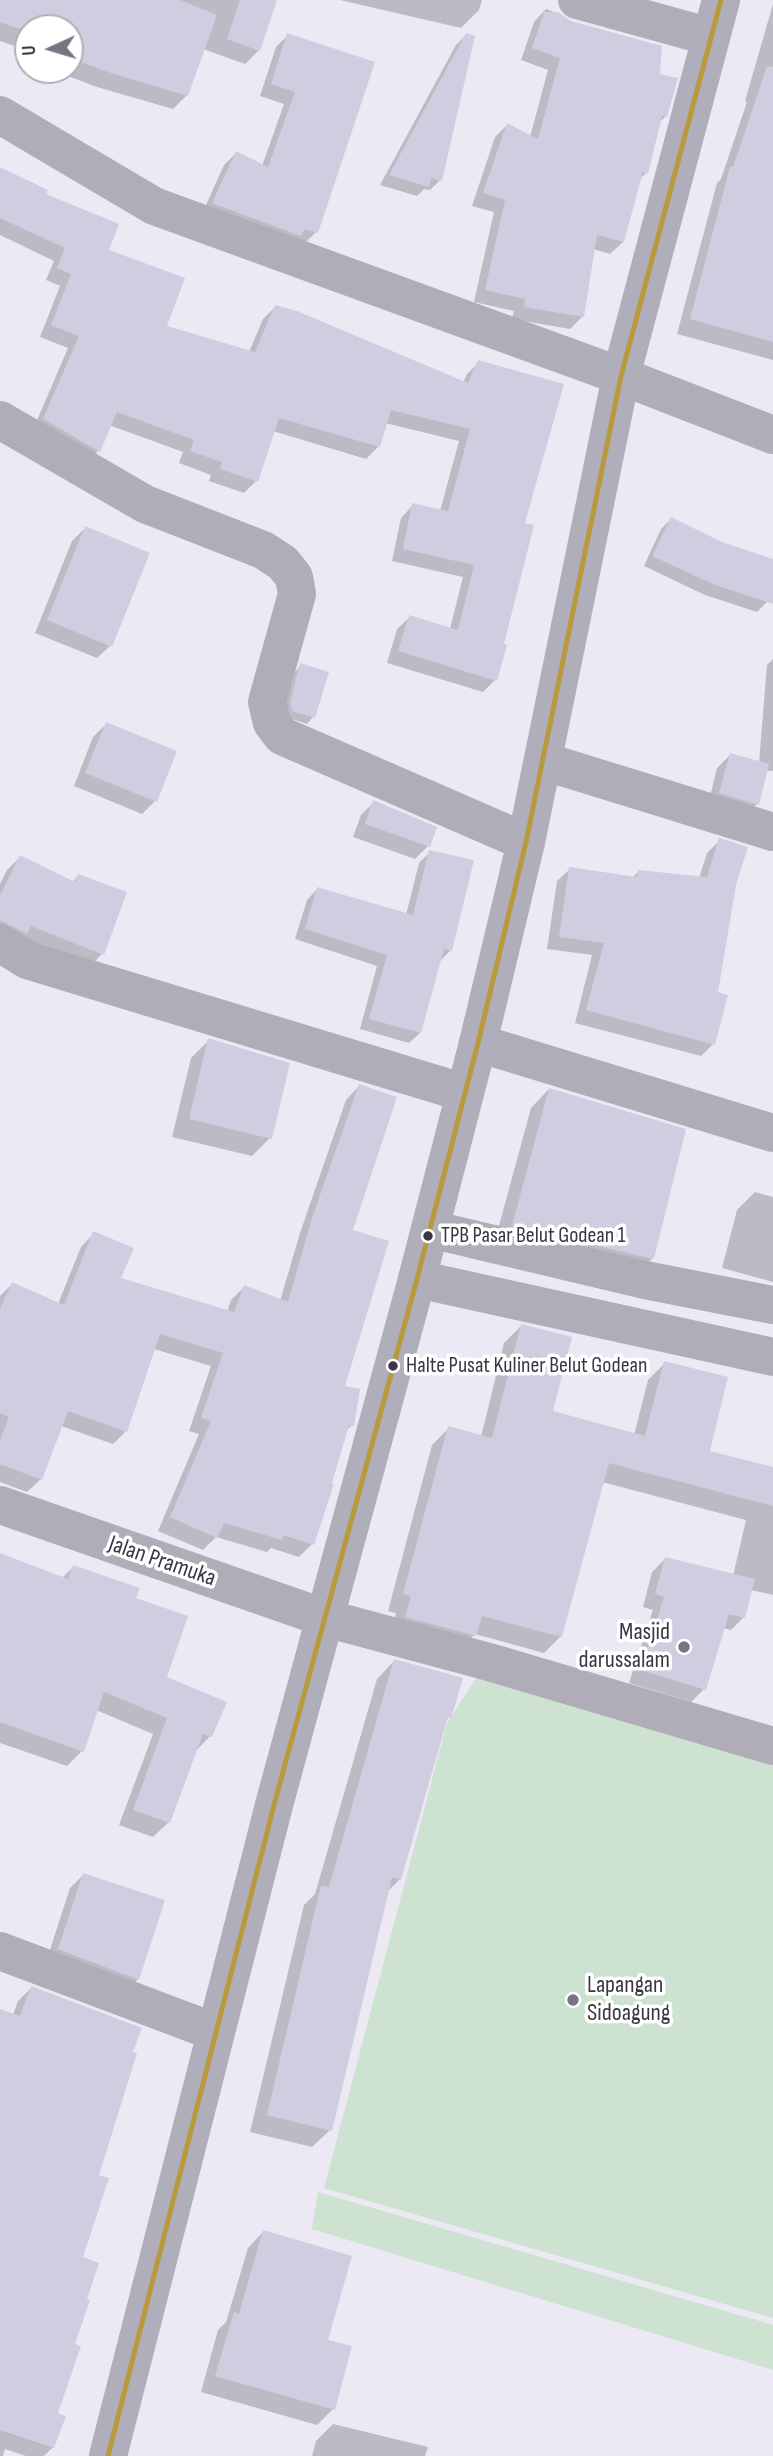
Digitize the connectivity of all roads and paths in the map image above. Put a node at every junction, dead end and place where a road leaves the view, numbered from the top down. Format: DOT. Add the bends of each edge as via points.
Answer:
graph roads {
  1 [pos="577,0"];
  2 [pos="721,0"];
  3 [pos="711,37"];
  4 [pos="0,115"];
  5 [pos="621,376"];
  6 [pos="0,420"];
  7 [pos="773,435"];
  8 [pos="543,761"];
  9 [pos="773,832"];
  10 [pos="526,842"];
  11 [pos="0,943"];
  12 [pos="478,1043"];
  13 [pos="465,1093"];
  14 [pos="773,1133"];
  15 [pos="430,1229"];
  16 [pos="417,1279"];
  17 [pos="773,1305"];
  18 [pos="773,1357"];
  19 [pos="0,1506"];
  20 [pos="325,1618"];
  21 [pos="773,1746"];
  22 [pos="0,1951"];
  23 [pos="215,2032"];
  24 [pos="108,2456"];
  1 -- 3 [label="street"];
  2 -- 3 [label="main road"];
  3 -- 5 [label="main road"];
  4 -- 5 [label="street" via="154,206"];
  5 -- 7 [label="street"];
  5 -- 8 [label="main road"];
  6 -- 10 [label="street" via="145,504 263,550 283,563 294,577 297,594 267,702 272,723 282,736"];
  8 -- 9 [label="street"];
  8 -- 10 [label="main road"];
  10 -- 12 [label="main road"];
  11 -- 13 [label="street" via="27,960"];
  12 -- 13 [label="main road"];
  12 -- 14 [label="street"];
  13 -- 15 [label="main road"];
  15 -- 16 [label="main road"];
  15 -- 17 [label="street"];
  16 -- 18 [label="street"];
  16 -- 20 [label="main road"];
  19 -- 20 [label="street, Jalan Pramuka"];
  20 -- 21 [label="street, Jalan Pramuka"];
  20 -- 23 [label="main road"];
  22 -- 23 [label="street"];
  23 -- 24 [label="main road"];
}
